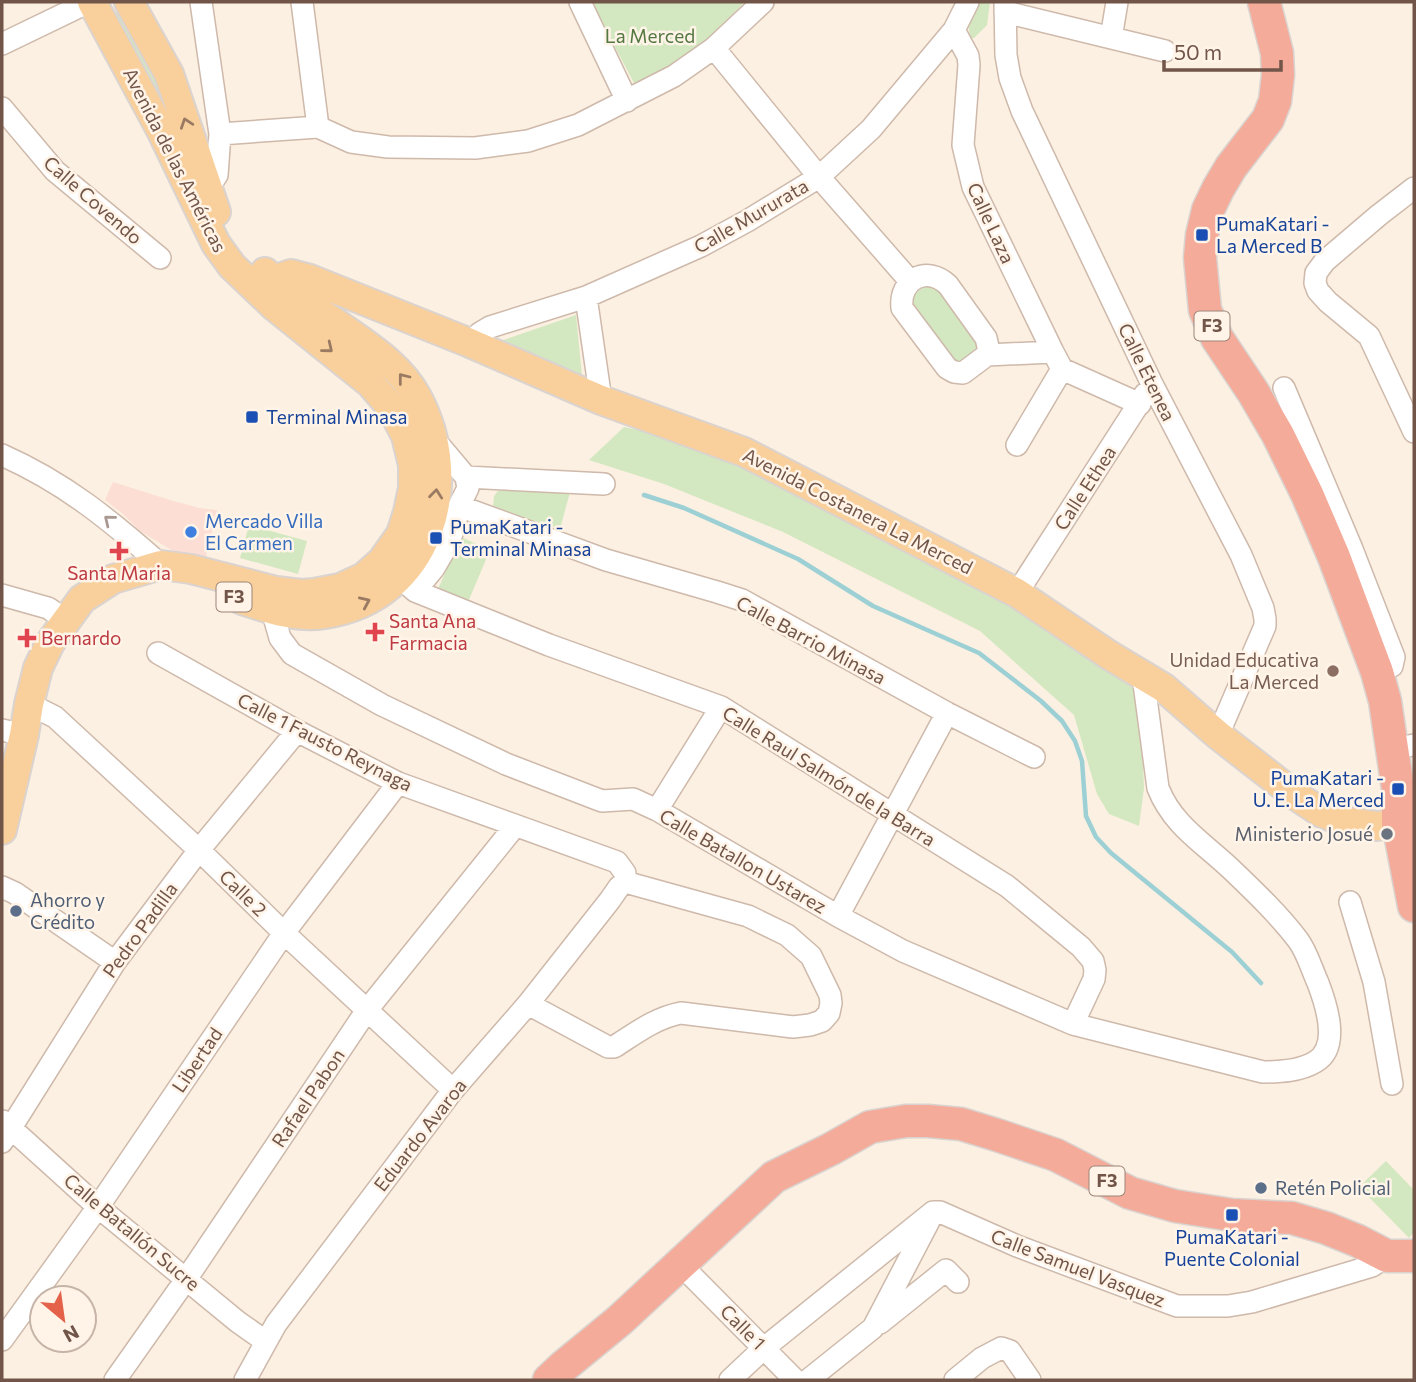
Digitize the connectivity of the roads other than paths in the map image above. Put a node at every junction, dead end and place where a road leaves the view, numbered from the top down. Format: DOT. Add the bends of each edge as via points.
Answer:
graph roads {
  1 [pos="90,2"];
  2 [pos="129,2"];
  3 [pos="201,2"];
  4 [pos="302,2"];
  5 [pos="580,2"];
  6 [pos="763,2"];
  7 [pos="968,2"];
  8 [pos="1117,2"];
  9 [pos="1264,2"];
  10 [pos="1005,7"];
  11 [pos="954,30"];
  12 [pos="1111,38"];
  13 [pos="2,44"];
  14 [pos="714,47"];
  15 [pos="1165,51"];
  16 [pos="627,101"];
  17 [pos="2,109"];
  18 [pos="318,127"];
  19 [pos="220,134"];
  20 [pos="819,177"];
  21 [pos="1414,188"];
  22 [pos="199,191"];
  23 [pos="160,258"];
  24 [pos="910,281"];
  25 [pos="274,293"];
  26 [pos="586,297"];
  27 [pos="470,343"];
  28 [pos="987,355"];
  29 [pos="1057,360"];
  30 [pos="1151,383"];
  31 [pos="1284,388"];
  32 [pos="601,400"];
  33 [pos="1140,404"];
  34 [pos="1414,432"];
  35 [pos="434,439"];
  36 [pos="1017,445"];
  37 [pos="2,455"];
  38 [pos="466,477"];
  39 [pos="604,484"];
  40 [pos="459,506"];
  41 [pos="161,565"];
  42 [pos="399,577"];
  43 [pos="1017,593"];
  44 [pos="2,596"];
  45 [pos="274,601"];
  46 [pos="66,620"];
  47 [pos="158,653"];
  48 [pos="1377,672"];
  49 [pos="1143,676"];
  50 [pos="29,704"];
  51 [pos="721,707"];
  52 [pos="947,713"];
  53 [pos="297,731"];
  54 [pos="13,733"];
  55 [pos="1218,735"];
  56 [pos="1408,749"];
  57 [pos="1034,757"];
  58 [pos="398,783"];
  59 [pos="657,810"];
  60 [pos="891,814"];
  61 [pos="1398,823"];
  62 [pos="515,826"];
  63 [pos="2,830"];
  64 [pos="199,850"];
  65 [pos="621,872"];
  66 [pos="2,887"];
  67 [pos="1350,902"];
  68 [pos="1414,906"];
  69 [pos="838,916"];
  70 [pos="284,933"];
  71 [pos="115,962"];
  72 [pos="528,1004"];
  73 [pos="367,1010"];
  74 [pos="1073,1024"];
  75 [pos="1392,1084"];
  76 [pos="453,1090"];
  77 [pos="5,1130"];
  78 [pos="98,1207"];
  79 [pos="933,1212"];
  80 [pos="1400,1256"];
  81 [pos="685,1269"];
  82 [pos="187,1278"];
  83 [pos="958,1282"];
  84 [pos="873,1328"];
  85 [pos="2,1340"];
  86 [pos="265,1341"];
  87 [pos="764,1348"];
  88 [pos="115,1380"];
  89 [pos="245,1380"];
  90 [pos="549,1380"];
  91 [pos="577,1380"];
  92 [pos="730,1380"];
  93 [pos="795,1380"];
  94 [pos="808,1380"];
  95 [pos="955,1380"];
  96 [pos="1030,1380"];
  1 -- 13 [label="street"];
  1 -- 22 [label="main road, Avenida de las Américas / F3"];
  22 -- 2 [label="main road, Avenida de las Américas / F3, one-way" via="169,75"];
  3 -- 19 [label="street"];
  4 -- 18 [label="street"];
  5 -- 16 [label="street"];
  6 -- 14 [label="street"];
  7 -- 11 [label="street, Calle Mururata"];
  8 -- 12 [label="street"];
  9 -- 48 [label="highway, F3" via="1276,53 1275,101 1208,210 1200,258 1205,310 1307,494"];
  10 -- 12 [label="street"];
  10 -- 30 [label="street, Calle Etenea" via="1006,55 1022,111"];
  11 -- 20 [label="street, Calle Mururata" via="871,129"];
  11 -- 29 [label="street, Calle Laza" via="970,65 962,145 973,187"];
  12 -- 15 [label="street"];
  14 -- 16 [label="street" via="674,76"];
  14 -- 20 [label="street"];
  16 -- 18 [label="street" via="578,125 528,141 475,148 388,147 351,142"];
  17 -- 23 [label="street, Calle Covendo" via="55,171"];
  18 -- 19 [label="street"];
  19 -- 22 [label="street" via="217,175"];
  20 -- 24 [label="street"];
  20 -- 26 [label="street, Calle Mururata" via="701,246"];
  21 -- 34 [label="street" via="1325,261 1315,284 1328,302 1369,336"];
  22 -- 25 [label="main road, Avenida de las Américas / F3" via="216,244 232,266"];
  24 -- 28 [label="street" via="921,276 943,280 986,338"];
  24 -- 28 [label="street" via="904,288 902,308 947,368 963,373"];
  25 -- 27 [label="main road, Avenida Costanera La Merced" via="291,274"];
  35 -- 25 [label="main road, F3, one-way" via="415,394 375,350 309,305"];
  25 -- 42 [label="main road, F3, one-way" via="370,383 391,407 406,436 413,488 401,534"];
  26 -- 27 [label="street, Calle Mururata" via="490,327"];
  26 -- 32 [label="street"];
  27 -- 32 [label="main road, Avenida Costanera La Merced"];
  28 -- 29 [label="street"];
  29 -- 33 [label="street"];
  29 -- 36 [label="street"];
  30 -- 33 [label="street, Calle Ethea"];
  30 -- 55 [label="street, Calle Etenea" via="1264,608 1265,626"];
  31 -- 48 [label="street" via="1394,657 1392,666"];
  32 -- 43 [label="main road, Avenida Costanera La Merced" via="744,452"];
  33 -- 43 [label="street, Calle Ethea"];
  35 -- 38 [label="street"];
  42 -- 35 [label="main road, F3, one-way" via="423,540 434,509"];
  41 -- 37 [label="street, one-way" via="79,498"];
  38 -- 39 [label="street"];
  38 -- 40 [label="street" via="468,488"];
  40 -- 42 [label="street" via="435,568"];
  40 -- 52 [label="street, Calle Barrio Minasa" via="606,560 742,600"];
  41 -- 45 [label="main road, F3" via="191,569"];
  41 -- 46 [label="main road, F3" via="95,589"];
  42 -- 45 [label="main road, F3" via="364,577 315,604"];
  42 -- 51 [label="street, Calle Raul Salmón de la Barra" via="549,645"];
  43 -- 49 [label="main road, Avenida Costanera La Merced"];
  44 -- 46 [label="street" via="48,608"];
  45 -- 46 [label="main road, F3" via="174,582 149,584 124,591"];
  45 -- 59 [label="street, Calle Batallon Ustarez" via="280,638 292,654 382,705 506,764 602,801 634,799"];
  46 -- 50 [label="main road, F3" via="38,668"];
  47 -- 53 [label="street, Calle 1 Fausto Reynaga"];
  48 -- 56 [label="highway, F3"];
  49 -- 55 [label="main road, Avenida Costanera La Merced" via="1164,688"];
  49 -- 74 [label="street, Calle Batallon Ustarez" via="1163,803 1300,942 1323,996 1329,1040 1316,1062 1283,1072 1263,1072"];
  50 -- 54 [label="main road, F3"];
  50 -- 64 [label="street, Calle 2" via="55,717"];
  51 -- 59 [label="street"];
  51 -- 60 [label="street, Calle Raul Salmón de la Barra"];
  52 -- 57 [label="street, Calle Barrio Minasa"];
  52 -- 60 [label="street"];
  53 -- 58 [label="street, Calle 1 Fausto Reynaga"];
  53 -- 64 [label="street, Pedro Padilla"];
  54 -- 63 [label="main road, F3"];
  55 -- 61 [label="main road, Avenida Costanera La Merced" via="1322,813 1377,826"];
  56 -- 61 [label="highway, F3" via="1398,789"];
  58 -- 62 [label="street, Calle 1 Fausto Reynaga"];
  58 -- 70 [label="street, Libertad"];
  59 -- 69 [label="street, Calle Batallon Ustarez"];
  60 -- 69 [label="street"];
  60 -- 74 [label="street, Calle Raul Salmón de la Barra" via="1007,886 1081,947 1096,970"];
  61 -- 68 [label="highway, F3"];
  62 -- 65 [label="street, Calle 1 Fausto Reynaga"];
  62 -- 73 [label="street, Rafael Pabon"];
  64 -- 70 [label="street, Calle 2"];
  64 -- 71 [label="street, Pedro Padilla"];
  65 -- 72 [label="street, Eduardo Avaroa" via="619,887 610,900"];
  65 -- 72 [label="street, Calle 1 Fausto Reynaga" via="748,916 787,935 811,956 830,995 829,1013 822,1021 793,1027 681,1013 651,1023 608,1048"];
  66 -- 71 [label="street"];
  67 -- 75 [label="street" via="1374,982"];
  69 -- 74 [label="street, Calle Batallon Ustarez" via="903,951"];
  70 -- 73 [label="street, Calle 2"];
  70 -- 78 [label="street, Libertad"];
  71 -- 77 [label="street, Pedro Padilla"];
  72 -- 76 [label="street, Eduardo Avaroa"];
  73 -- 76 [label="street, Calle 2"];
  73 -- 82 [label="street, Rafael Pabon"];
  76 -- 86 [label="street, Eduardo Avaroa"];
  77 -- 78 [label="street, Calle Batallón Sucre"];
  78 -- 82 [label="street, Calle Batallón Sucre"];
  78 -- 85 [label="street, Libertad"];
  79 -- 80 [label="street, Calle Samuel Vasquez" via="1177,1306 1252,1302"];
  79 -- 84 [label="street"];
  79 -- 87 [label="street"];
  80 -- 81 [label="highway, F3" via="1292,1219 1186,1208 1130,1193 1056,1155 961,1124 906,1121 870,1128 774,1177"];
  81 -- 87 [label="street, Calle 1"];
  81 -- 90 [label="highway, F3"];
  81 -- 91 [label="highway, F3"];
  82 -- 86 [label="street, Calle Batallón Sucre"];
  82 -- 88 [label="street, Rafael Pabon"];
  83 -- 84 [label="street" via="946,1270"];
  84 -- 94 [label="street"];
  86 -- 89 [label="street, Eduardo Avaroa"];
  87 -- 92 [label="street"];
  87 -- 93 [label="street, Calle 1"];
  95 -- 96 [label="street" via="1001,1348 1010,1350"];
}
